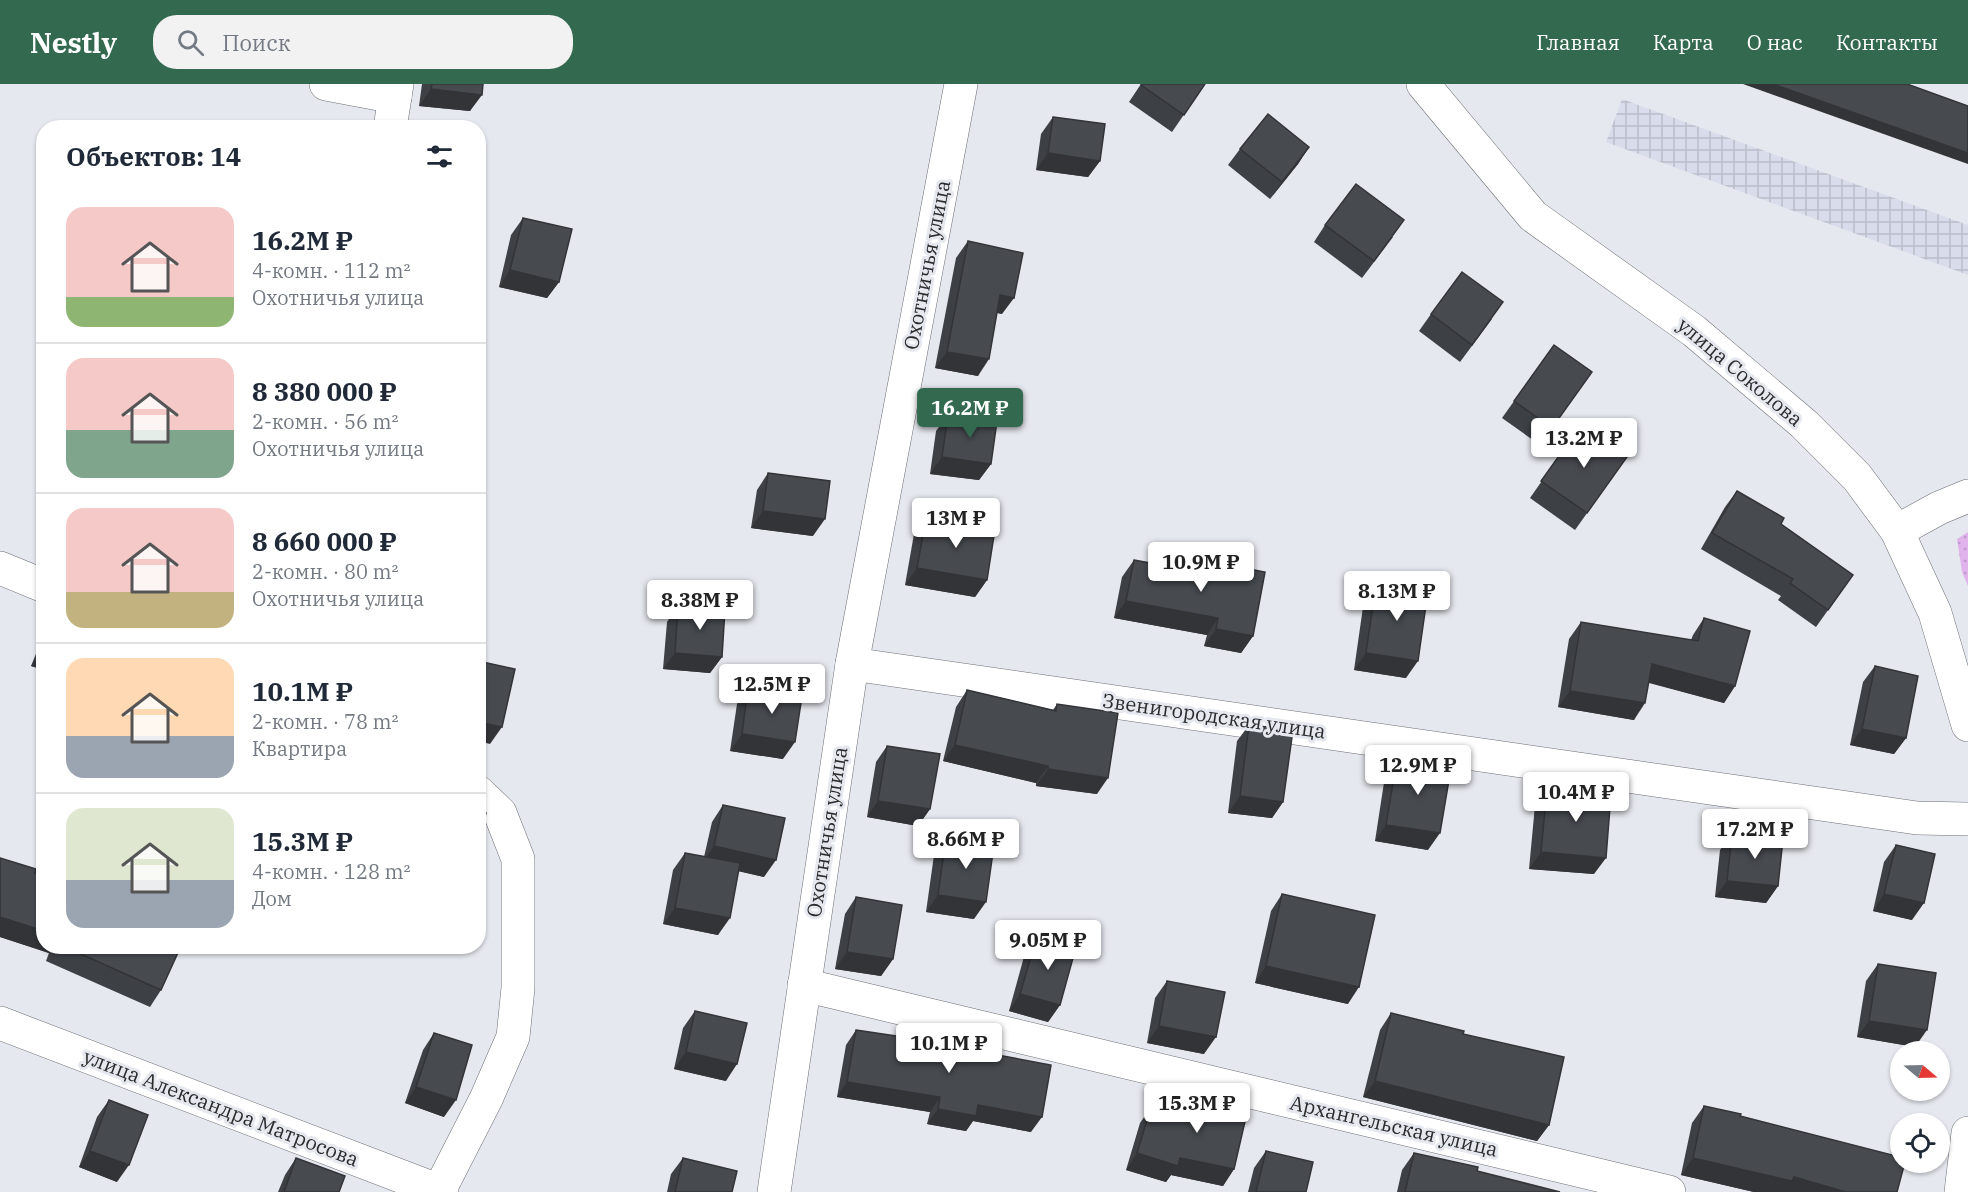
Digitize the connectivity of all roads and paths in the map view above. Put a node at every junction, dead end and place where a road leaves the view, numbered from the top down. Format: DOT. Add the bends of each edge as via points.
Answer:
graph roads {
  1 [pos="326,84"];
  2 [pos="962,84"];
  3 [pos="1423,84"];
  4 [pos="394,103"];
  5 [pos="1968,496"];
  6 [pos="1897,531"];
  7 [pos="0,568"];
  8 [pos="36,583"];
  9 [pos="852,664"];
  10 [pos="1968,725"];
  11 [pos="489,803"];
  12 [pos="1968,819"];
  13 [pos="804,985"];
  14 [pos="0,1023"];
  15 [pos="1968,1133"];
  16 [pos="440,1192"];
  17 [pos="774,1192"];
  18 [pos="1669,1192"];
  19 [pos="1961,1192"];
  1 -- 4 [label="street"];
  2 -- 9 [label="street, Охотничья улица"];
  3 -- 6 [label="street, улица Соколова" via="1533,216 1694,332 1804,424 1857,477"];
  5 -- 6 [label="street"];
  6 -- 10 [label="street, улица Соколова" via="1935,613"];
  7 -- 8 [label="street"];
  9 -- 12 [label="street, Звенигородская улица" via="1917,818"];
  9 -- 13 [label="street, Охотничья улица"];
  11 -- 16 [label="street" via="518,860 518,988 513,1037"];
  13 -- 17 [label="street, Охотничья улица"];
  13 -- 18 [label="street, Архангельская улица"];
  14 -- 16 [label="street, улица Александра Матросова"];
  15 -- 19 [label="street"];
}
